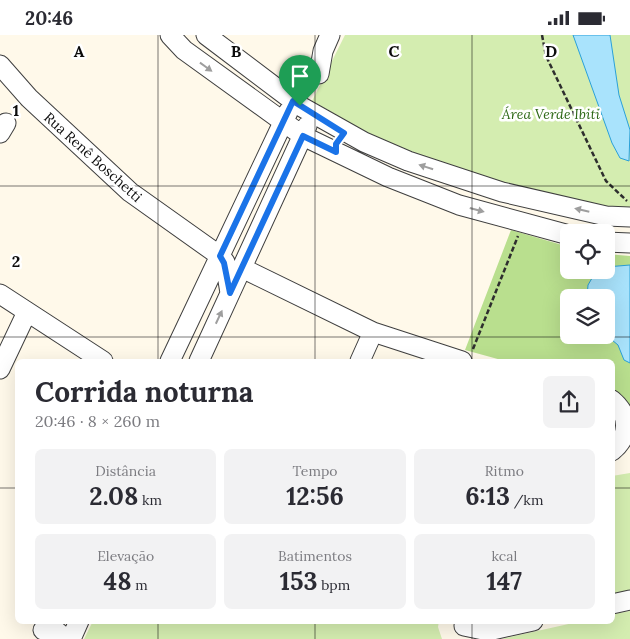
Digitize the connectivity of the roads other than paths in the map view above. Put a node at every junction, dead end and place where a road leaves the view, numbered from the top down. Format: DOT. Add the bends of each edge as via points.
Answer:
graph roads {
  1 [pos="170,35"];
  2 [pos="206,35"];
  3 [pos="330,35"];
  4 [pos="0,65"];
  5 [pos="319,74"];
  6 [pos="267,83"];
  7 [pos="293,101"];
  8 [pos="254,102"];
  9 [pos="313,114"];
  10 [pos="282,123"];
  11 [pos="344,133"];
  12 [pos="303,136"];
  13 [pos="271,147"];
  14 [pos="336,152"];
  15 [pos="630,217"];
  16 [pos="560,233"];
  17 [pos="615,242"];
  18 [pos="630,243"];
  19 [pos="252,247"];
  20 [pos="220,256"];
  21 [pos="242,268"];
  22 [pos="230,293"];
  23 [pos="0,294"];
  24 [pos="27,312"];
  25 [pos="373,332"];
  26 [pos="467,357"];
  27 [pos="100,359"];
  28 [pos="171,359"];
  29 [pos="200,359"];
  30 [pos="361,359"];
  31 [pos="0,369"];
  32 [pos="615,402"];
  33 [pos="615,448"];
  34 [pos="630,600"];
  35 [pos="615,603"];
  36 [pos="520,624"];
  37 [pos="464,627"];
  38 [pos="47,628"];
  39 [pos="73,632"];
  1 -- 8 [label="street, one-way" via="184,50"];
  2 -- 6 [label="street"];
  3 -- 5 [label="street"];
  4 -- 20 [label="street, Rua Renê Boschetti" via="29,98 130,193"];
  6 -- 7 [label="street"];
  6 -- 8 [label="street"];
  7 -- 9 [label="street"];
  7 -- 10 [label="street"];
  8 -- 10 [label="street"];
  9 -- 11 [label="street"];
  9 -- 12 [label="street"];
  10 -- 12 [label="street"];
  10 -- 13 [label="street"];
  11 -- 14 [label="street" via="336,144"];
  15 -- 11 [label="street, one-way" via="606,216 502,192 408,161"];
  12 -- 14 [label="street"];
  12 -- 19 [label="street"];
  13 -- 19 [label="street" via="285,155 255,221"];
  13 -- 20 [label="street"];
  14 -- 16 [label="street, one-way" via="459,205"];
  17 -- 18 [label="street"];
  19 -- 21 [label="street"];
  20 -- 22 [label="street"];
  20 -- 28 [label="street"];
  21 -- 22 [label="street"];
  21 -- 25 [label="street"];
  29 -- 22 [label="street, one-way"];
  23 -- 24 [label="street"];
  24 -- 27 [label="street"];
  24 -- 31 [label="street"];
  25 -- 26 [label="street"];
  25 -- 30 [label="street"];
  32 -- 33 [label="street" via="628,417 629,431"];
  34 -- 35 [label="street"];
  36 -- 37 [label="street" via="488,631"];
  38 -- 39 [label="street"];
}
